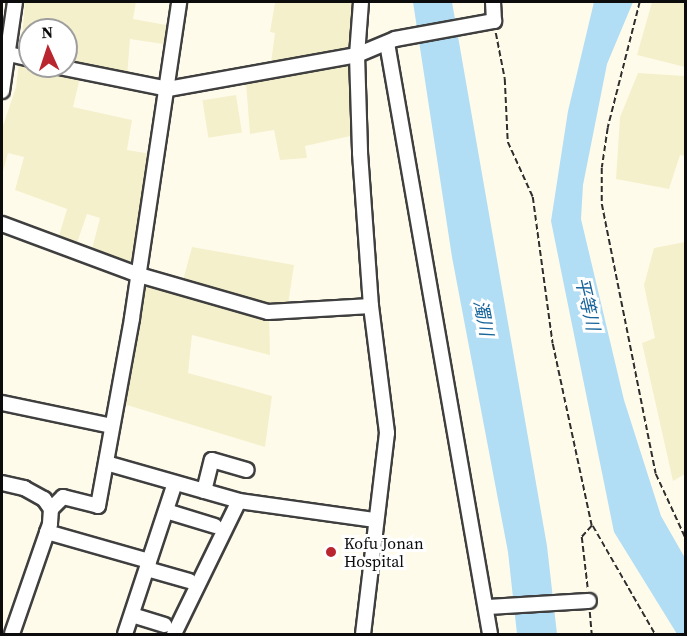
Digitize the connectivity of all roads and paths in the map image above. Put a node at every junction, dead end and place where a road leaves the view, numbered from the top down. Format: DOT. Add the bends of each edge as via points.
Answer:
graph roads {
  1 [pos="15,2"];
  2 [pos="179,2"];
  3 [pos="361,2"];
  4 [pos="493,2"];
  5 [pos="640,2"];
  6 [pos="490,21"];
  7 [pos="391,41"];
  8 [pos="9,54"];
  9 [pos="357,55"];
  10 [pos="18,56"];
  11 [pos="78,71"];
  12 [pos="168,89"];
  13 [pos="2,91"];
  14 [pos="2,224"];
  15 [pos="139,275"];
  16 [pos="371,306"];
  17 [pos="2,403"];
  18 [pos="112,426"];
  19 [pos="106,463"];
  20 [pos="247,470"];
  21 [pos="2,483"];
  22 [pos="175,483"];
  23 [pos="204,491"];
  24 [pos="239,501"];
  25 [pos="51,509"];
  26 [pos="166,511"];
  27 [pos="374,520"];
  28 [pos="215,526"];
  29 [pos="592,526"];
  30 [pos="47,532"];
  31 [pos="686,539"];
  32 [pos="148,565"];
  33 [pos="189,581"];
  34 [pos="584,602"];
  35 [pos="491,607"];
  36 [pos="132,615"];
  37 [pos="169,630"];
  38 [pos="12,634"];
  39 [pos="125,634"];
  40 [pos="363,634"];
  41 [pos="490,634"];
  42 [pos="592,634"];
  43 [pos="655,634"];
  1 -- 8 [label="street"];
  2 -- 12 [label="street"];
  3 -- 9 [label="street"];
  4 -- 6 [label="street"];
  5 -- 31 [label="path" via="608,128 602,204 656,474"];
  6 -- 7 [label="street"];
  6 -- 29 [label="path" via="505,79 508,142 532,196 554,344"];
  7 -- 9 [label="street"];
  7 -- 35 [label="street"];
  8 -- 10 [label="street"];
  8 -- 13 [label="street"];
  9 -- 12 [label="street"];
  9 -- 16 [label="street"];
  11 -- 12 [label="street"];
  12 -- 15 [label="street"];
  14 -- 15 [label="street"];
  15 -- 16 [label="street" via="268,312"];
  15 -- 18 [label="street"];
  16 -- 27 [label="street" via="387,433"];
  17 -- 18 [label="street"];
  18 -- 19 [label="street"];
  19 -- 22 [label="street"];
  19 -- 25 [label="street" via="98,506 63,498"];
  20 -- 23 [label="street" via="212,460"];
  21 -- 25 [label="street" via="24,488 44,499"];
  22 -- 23 [label="street"];
  22 -- 26 [label="street"];
  23 -- 24 [label="street"];
  24 -- 27 [label="street"];
  24 -- 37 [label="street"];
  25 -- 30 [label="street"];
  26 -- 28 [label="street"];
  26 -- 32 [label="street"];
  27 -- 40 [label="street"];
  29 -- 34 [label="path" via="582,537"];
  29 -- 43 [label="path"];
  30 -- 32 [label="street"];
  30 -- 38 [label="street"];
  32 -- 33 [label="street"];
  32 -- 36 [label="street"];
  34 -- 35 [label="street"];
  34 -- 42 [label="path"];
  35 -- 41 [label="street"];
  36 -- 37 [label="street"];
  36 -- 39 [label="street"];
}
